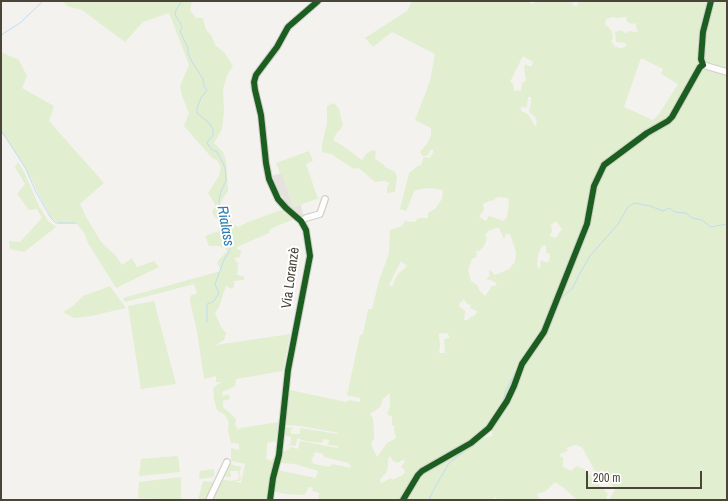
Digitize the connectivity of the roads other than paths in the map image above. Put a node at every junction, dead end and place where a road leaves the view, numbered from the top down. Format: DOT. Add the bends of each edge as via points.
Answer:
graph roads {
  1 [pos="318,1"];
  2 [pos="711,1"];
  3 [pos="703,65"];
  4 [pos="727,72"];
  5 [pos="325,198"];
  6 [pos="301,221"];
  7 [pos="227,462"];
  8 [pos="209,500"];
  9 [pos="270,500"];
  10 [pos="403,500"];
  1 -- 6 [label="street, Via Loranzè" via="288,27 254,82 269,179 278,199"];
  2 -- 3 [label="street" via="703,32"];
  3 -- 4 [label="street"];
  3 -- 10 [label="street" via="700,66 672,117 604,165 594,186 587,224 544,332 522,364 514,386 489,428 472,443 422,471"];
  5 -- 6 [label="street" via="320,214"];
  6 -- 9 [label="street, Via Loranzè" via="306,230 310,256 288,370 279,455"];
  7 -- 8 [label="street"];
}
